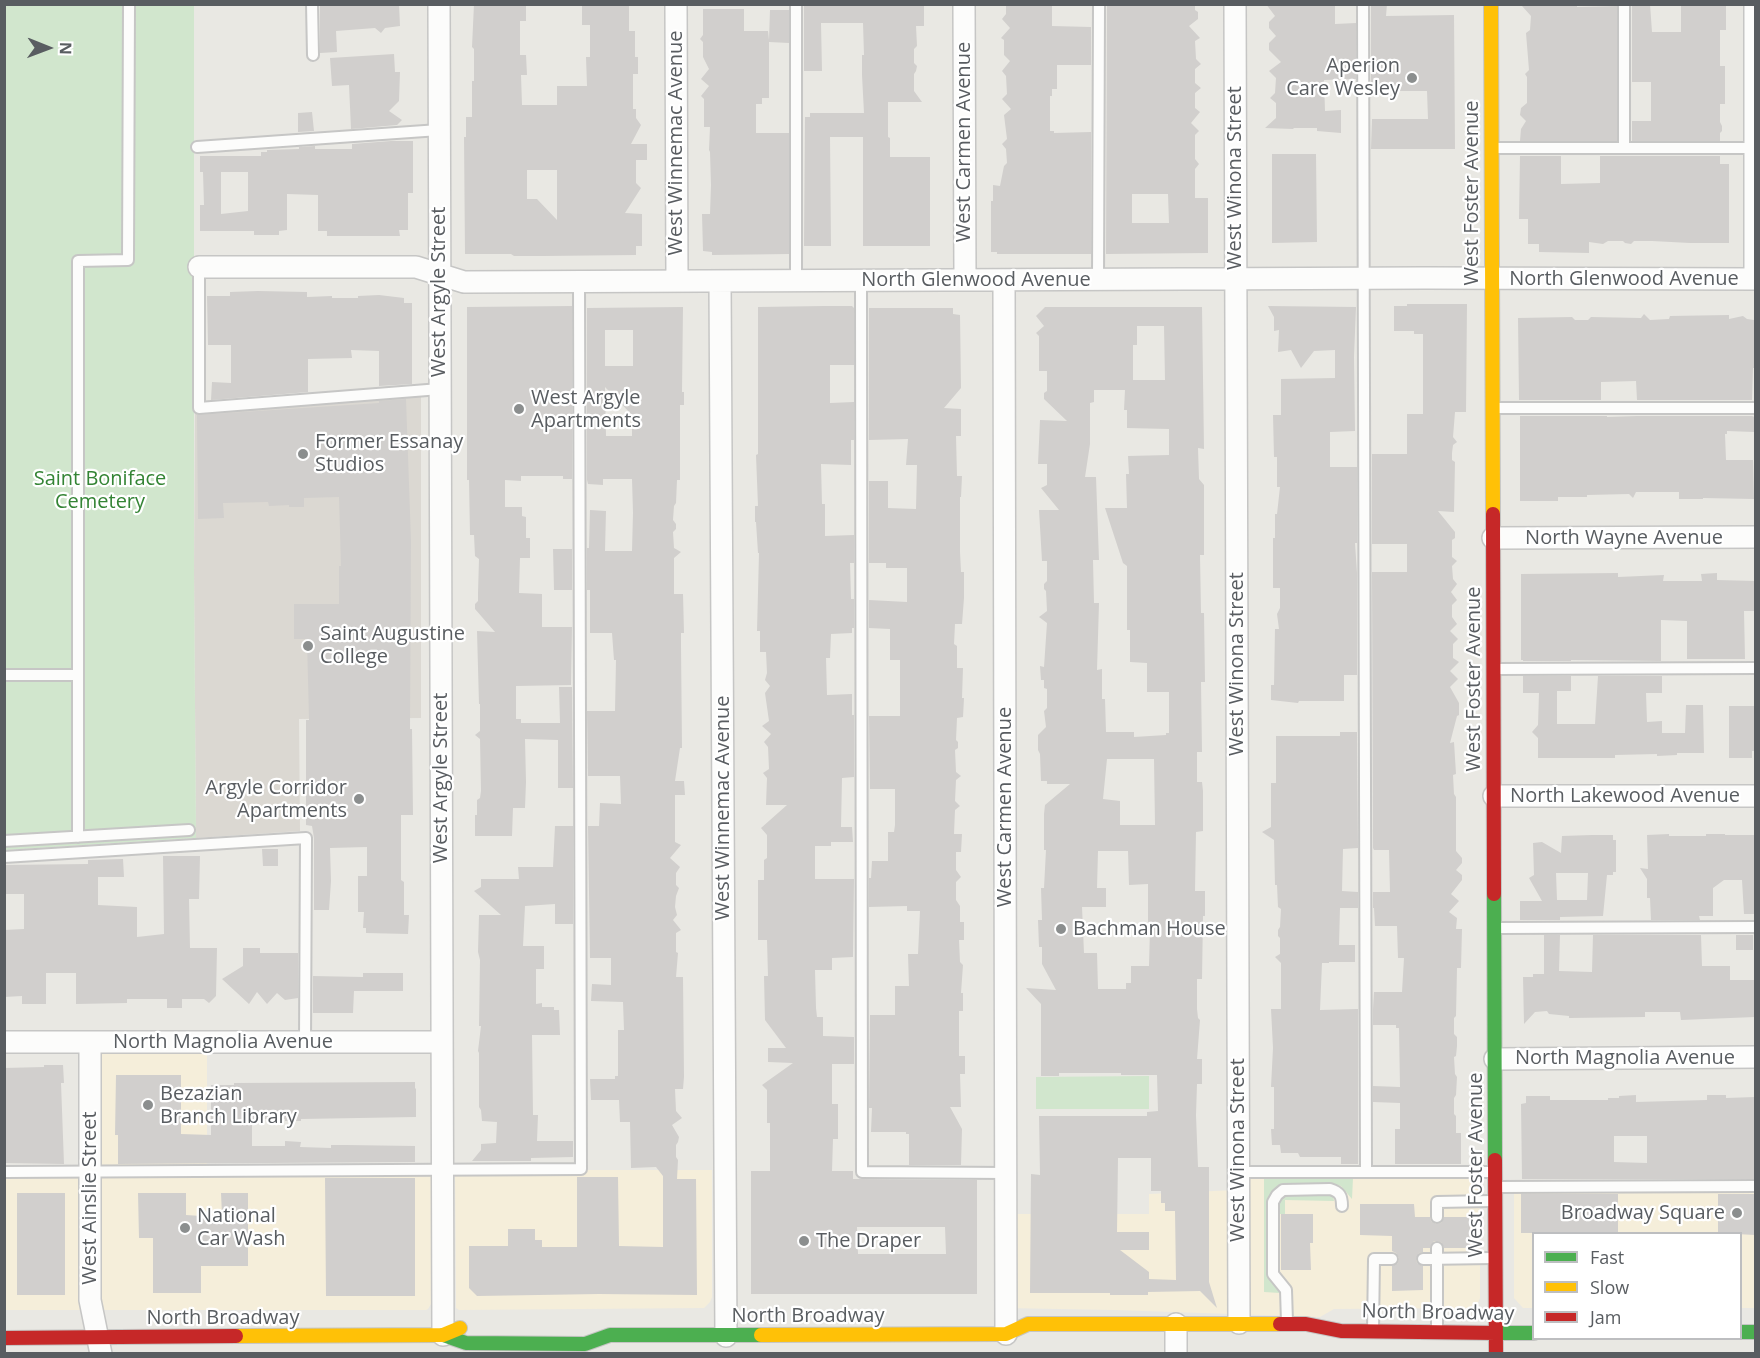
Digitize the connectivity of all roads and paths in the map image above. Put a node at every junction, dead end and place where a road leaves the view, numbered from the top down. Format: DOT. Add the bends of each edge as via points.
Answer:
graph roads {
  1 [pos="129,4"];
  2 [pos="312,4"];
  3 [pos="439,4"];
  4 [pos="676,4"];
  5 [pos="796,4"];
  6 [pos="964,4"];
  7 [pos="1099,4"];
  8 [pos="1235,4"];
  9 [pos="1363,4"];
  10 [pos="1491,4"];
  11 [pos="1624,4"];
  12 [pos="1755,4"];
  13 [pos="313,55"];
  14 [pos="439,130"];
  15 [pos="197,147"];
  16 [pos="1492,148"];
  17 [pos="1624,148"];
  18 [pos="1755,148"];
  19 [pos="199,267"];
  20 [pos="439,275"];
  21 [pos="1236,279"];
  22 [pos="1363,279"];
  23 [pos="1492,279"];
  24 [pos="1755,279"];
  25 [pos="965,280"];
  26 [pos="1004,280"];
  27 [pos="1098,280"];
  28 [pos="677,281"];
  29 [pos="720,281"];
  30 [pos="796,281"];
  31 [pos="861,281"];
  32 [pos="579,282"];
  33 [pos="440,390"];
  34 [pos="1492,408"];
  35 [pos="1755,408"];
  36 [pos="1755,537"];
  37 [pos="1493,538"];
  38 [pos="1755,668"];
  39 [pos="1493,669"];
  40 [pos="4,675"];
  41 [pos="78,675"];
  42 [pos="1494,796"];
  43 [pos="1755,796"];
  44 [pos="189,830"];
  45 [pos="78,837"];
  46 [pos="4,841"];
  47 [pos="4,857"];
  48 [pos="1755,927"];
  49 [pos="1494,928"];
  50 [pos="4,1042"];
  51 [pos="90,1042"];
  52 [pos="305,1042"];
  53 [pos="442,1042"];
  54 [pos="1755,1058"];
  55 [pos="1495,1059"];
  56 [pos="442,1170"];
  57 [pos="4,1172"];
  58 [pos="91,1172"];
  59 [pos="1238,1172"];
  60 [pos="1366,1172"];
  61 [pos="1495,1172"];
  62 [pos="1006,1173"];
  63 [pos="1755,1186"];
  64 [pos="1496,1194"];
  65 [pos="1342,1206"];
  66 [pos="1437,1217"];
  67 [pos="1437,1253"];
  68 [pos="1496,1258"];
  69 [pos="1392,1259"];
  70 [pos="1423,1259"];
  71 [pos="1239,1323"];
  72 [pos="1287,1324"];
  73 [pos="478,1325"];
  74 [pos="1341,1331"];
  75 [pos="1373,1331"];
  76 [pos="1437,1332"];
  77 [pos="1496,1333"];
  78 [pos="1532,1333"];
  79 [pos="1006,1334"];
  80 [pos="442,1335"];
  81 [pos="726,1336"];
  82 [pos="4,1338"];
  83 [pos="604,1339"];
  84 [pos="1314,1339"];
  85 [pos="1176,1341"];
  86 [pos="1028,1342"];
  87 [pos="99,1346"];
  88 [pos="1496,1353"];
  1 -- 41 [label="lane" via="128,260 78,261"];
  2 -- 13 [label="lane"];
  3 -- 14 [label="street, West Argyle Street"];
  4 -- 28 [label="street, West Winnemac Avenue"];
  5 -- 30 [label="lane"];
  6 -- 25 [label="street, West Carmen Avenue"];
  7 -- 27 [label="lane"];
  8 -- 21 [label="street, West Winona Street"];
  9 -- 22 [label="lane"];
  10 -- 16 [label="main road, West Foster Avenue"];
  11 -- 17 [label="lane"];
  12 -- 18 [label="street"];
  14 -- 15 [label="lane"];
  14 -- 20 [label="street, West Argyle Street"];
  16 -- 17 [label="lane"];
  16 -- 23 [label="main road, West Foster Avenue"];
  17 -- 18 [label="lane"];
  18 -- 24 [label="street"];
  19 -- 20 [label="street, North Glenwood Avenue" via="416,267"];
  19 -- 33 [label="lane" via="199,408"];
  20 -- 32 [label="street, North Glenwood Avenue" via="464,282"];
  20 -- 33 [label="street, West Argyle Street"];
  21 -- 22 [label="street, North Glenwood Avenue"];
  21 -- 27 [label="street, North Glenwood Avenue"];
  21 -- 59 [label="street, West Winona Street"];
  22 -- 23 [label="street, North Glenwood Avenue"];
  22 -- 60 [label="lane"];
  23 -- 24 [label="street, North Glenwood Avenue"];
  23 -- 34 [label="main road, West Foster Avenue"];
  25 -- 26 [label="street, North Glenwood Avenue"];
  25 -- 31 [label="street, North Glenwood Avenue"];
  26 -- 27 [label="street, North Glenwood Avenue"];
  26 -- 62 [label="street, West Carmen Avenue"];
  28 -- 29 [label="street, North Glenwood Avenue"];
  28 -- 32 [label="street, North Glenwood Avenue"];
  29 -- 30 [label="street, North Glenwood Avenue"];
  29 -- 81 [label="street, West Winnemac Avenue"];
  30 -- 31 [label="street, North Glenwood Avenue"];
  31 -- 62 [label="lane" via="862,1172"];
  32 -- 56 [label="lane" via="581,1169"];
  33 -- 53 [label="street, West Argyle Street"];
  34 -- 35 [label="lane"];
  34 -- 37 [label="main road, West Foster Avenue"];
  36 -- 37 [label="street, North Wayne Avenue"];
  37 -- 39 [label="main road, West Foster Avenue"];
  38 -- 39 [label="lane"];
  39 -- 42 [label="main road, West Foster Avenue"];
  40 -- 41 [label="lane"];
  41 -- 45 [label="lane"];
  42 -- 43 [label="street, North Lakewood Avenue"];
  42 -- 49 [label="main road, West Foster Avenue"];
  44 -- 45 [label="lane"];
  45 -- 46 [label="lane"];
  47 -- 52 [label="lane" via="306,838"];
  48 -- 49 [label="lane"];
  49 -- 55 [label="main road, West Foster Avenue"];
  50 -- 51 [label="street, North Magnolia Avenue"];
  51 -- 52 [label="street, North Magnolia Avenue"];
  51 -- 58 [label="street, West Ainslie Street"];
  52 -- 53 [label="street, North Magnolia Avenue"];
  53 -- 56 [label="street, West Argyle Street"];
  54 -- 55 [label="street, North Magnolia Avenue"];
  55 -- 61 [label="main road, West Foster Avenue"];
  56 -- 58 [label="lane"];
  56 -- 80 [label="street, West Argyle Street"];
  57 -- 58 [label="lane"];
  58 -- 87 [label="street, West Ainslie Street" via="90,1299"];
  59 -- 60 [label="lane"];
  59 -- 71 [label="street, West Winona Street"];
  60 -- 61 [label="lane"];
  61 -- 64 [label="main road, West Foster Avenue"];
  62 -- 79 [label="street, West Carmen Avenue"];
  63 -- 64 [label="lane"];
  64 -- 66 [label="lane" via="1437,1202"];
  64 -- 68 [label="main road, West Foster Avenue"];
  65 -- 72 [label="lane" via="1341,1195 1330,1189 1283,1190 1273,1202 1273,1274 1286,1290"];
  67 -- 68 [label="lane"];
  67 -- 70 [label="lane"];
  67 -- 76 [label="lane"];
  68 -- 77 [label="main road, West Foster Avenue"];
  69 -- 75 [label="lane" via="1374,1259"];
  71 -- 72 [label="main road, North Broadway"];
  71 -- 85 [label="main road, North Broadway"];
  72 -- 74 [label="main road, North Broadway"];
  73 -- 80 [label="main road, North Broadway" via="466,1325"];
  74 -- 75 [label="main road, North Broadway"];
  74 -- 84 [label="main road, North Broadway"];
  75 -- 76 [label="main road, North Broadway"];
  76 -- 77 [label="main road, North Broadway"];
  77 -- 78 [label="main road, North Broadway"];
  77 -- 88 [label="main road, West Foster Avenue"];
  79 -- 81 [label="main road, North Broadway"];
  79 -- 85 [label="main road, North Broadway" via="1028,1324"];
  79 -- 86 [label="main road, North Broadway"];
  80 -- 83 [label="main road, North Broadway" via="466,1343 585,1344"];
  80 -- 87 [label="main road, North Broadway"];
  81 -- 83 [label="main road, North Broadway"];
  82 -- 87 [label="main road, North Broadway"];
}
